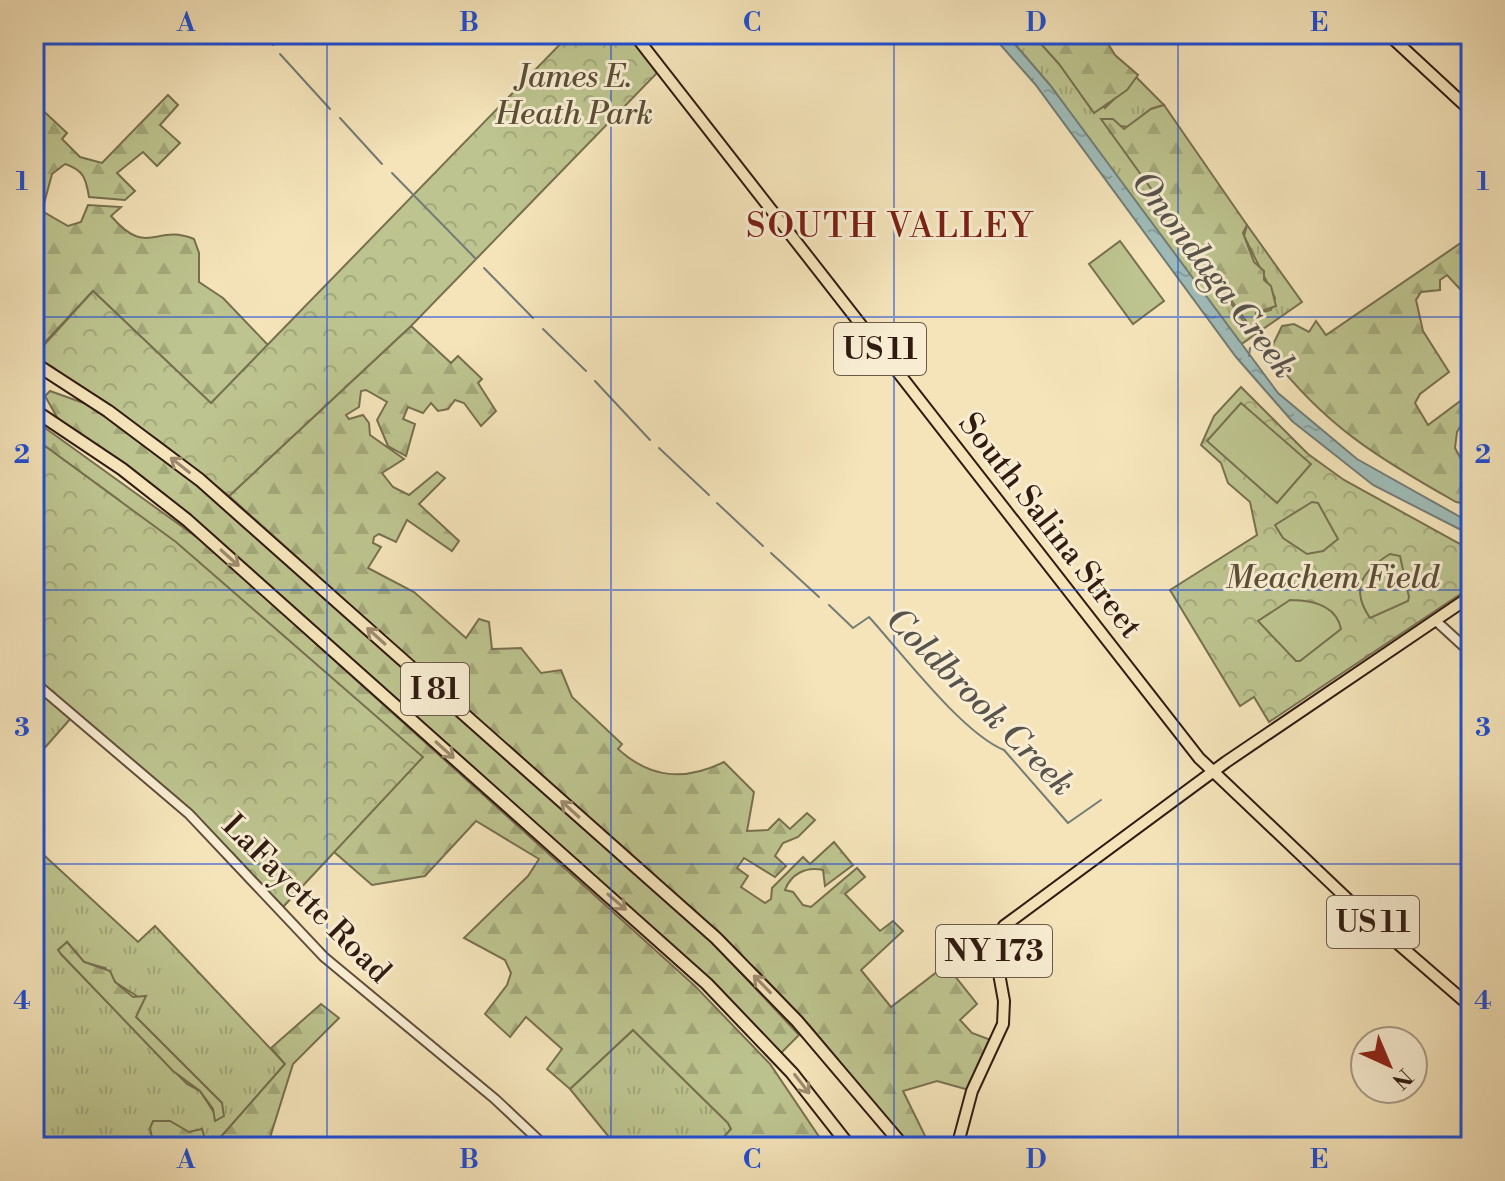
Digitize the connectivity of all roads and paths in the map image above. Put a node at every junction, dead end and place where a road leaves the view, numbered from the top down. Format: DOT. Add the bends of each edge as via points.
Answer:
graph roads {
  1 [pos="634,34"];
  2 [pos="1388,34"];
  3 [pos="1471,111"];
  4 [pos="34,363"];
  5 [pos="34,410"];
  6 [pos="1471,596"];
  7 [pos="1435,620"];
  8 [pos="1471,653"];
  9 [pos="34,682"];
  10 [pos="1211,772"];
  11 [pos="1471,1007"];
  12 [pos="903,1146"];
  13 [pos="546,1147"];
  14 [pos="850,1147"];
  15 [pos="957,1147"];
  1 -- 10 [label="main road, South Salina Street / US 11"];
  2 -- 3 [label="main road"];
  12 -- 4 [label="highway, I 81, one-way" via="797,1021 716,938 200,480"];
  5 -- 14 [label="highway, I 81, one-way" via="187,520 658,938 765,1043"];
  6 -- 7 [label="main road, NY 173"];
  7 -- 8 [label="street"];
  7 -- 10 [label="main road, NY 173"];
  9 -- 13 [label="street, LaFayette Road" via="189,814 324,957"];
  10 -- 11 [label="main road, South Salina Street / US 11"];
  10 -- 15 [label="main road, NY 173" via="999,932 994,946 1003,1024 972,1091"];
}
